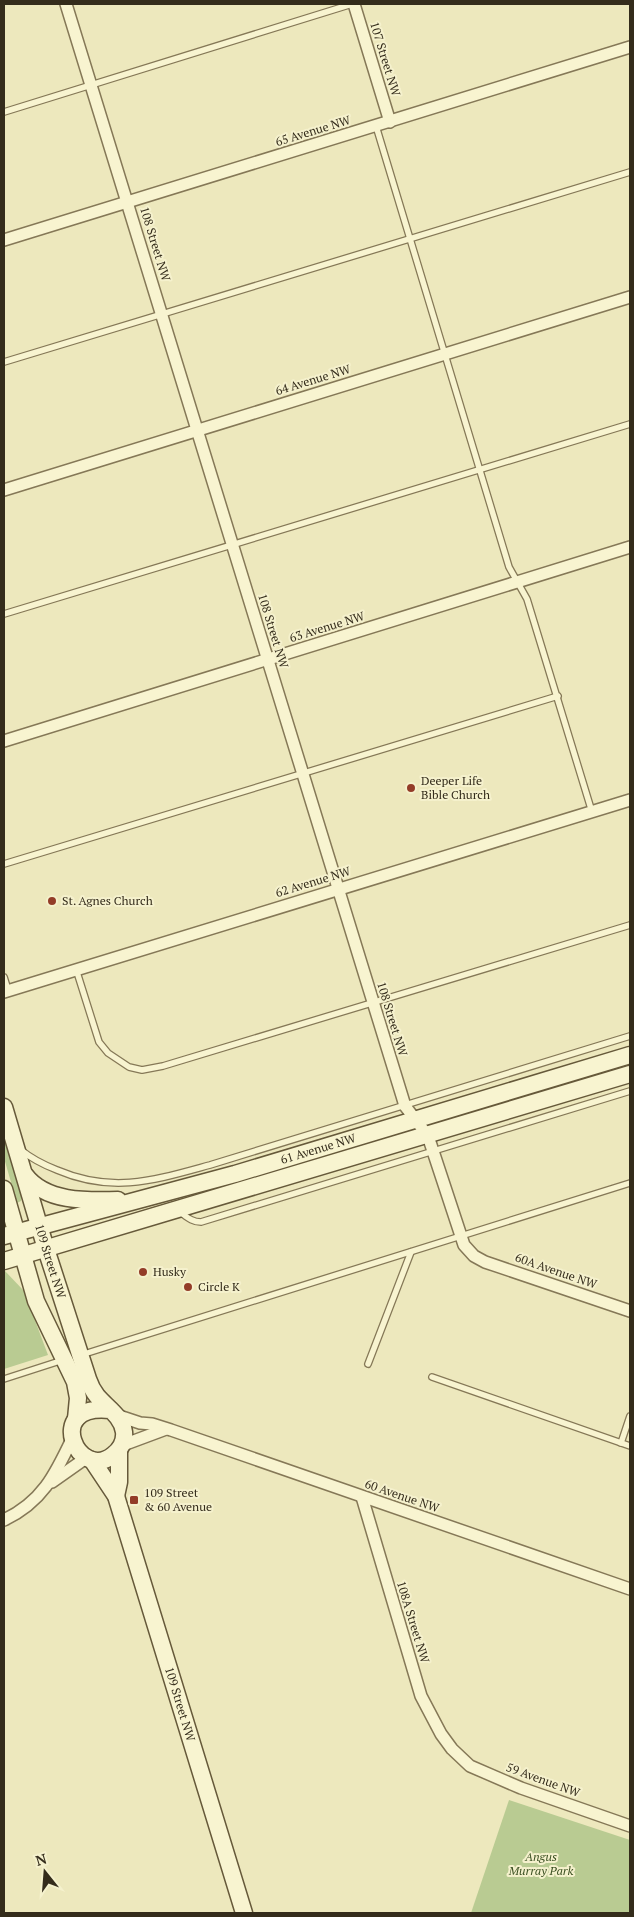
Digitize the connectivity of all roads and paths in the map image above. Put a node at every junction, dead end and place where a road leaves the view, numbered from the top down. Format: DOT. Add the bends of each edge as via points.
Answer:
graph roads {
  1 [pos="66,4"];
  2 [pos="353,4"];
  3 [pos="630,48"];
  4 [pos="92,85"];
  5 [pos="4,112"];
  6 [pos="390,122"];
  7 [pos="376,126"];
  8 [pos="630,172"];
  9 [pos="128,202"];
  10 [pos="410,238"];
  11 [pos="4,240"];
  12 [pos="630,298"];
  13 [pos="162,314"];
  14 [pos="444,354"];
  15 [pos="4,362"];
  16 [pos="630,424"];
  17 [pos="198,430"];
  18 [pos="481,469"];
  19 [pos="4,490"];
  20 [pos="232,544"];
  21 [pos="630,547"];
  22 [pos="518,582"];
  23 [pos="4,614"];
  24 [pos="268,660"];
  25 [pos="558,696"];
  26 [pos="4,741"];
  27 [pos="303,774"];
  28 [pos="630,800"];
  29 [pos="592,812"];
  30 [pos="4,864"];
  31 [pos="338,889"];
  32 [pos="630,925"];
  33 [pos="76,969"];
  34 [pos="4,977"];
  35 [pos="6,991"];
  36 [pos="373,1004"];
  37 [pos="630,1036"];
  38 [pos="630,1055"];
  39 [pos="630,1074"];
  40 [pos="630,1091"];
  41 [pos="405,1106"];
  42 [pos="4,1107"];
  43 [pos="416,1120"];
  44 [pos="428,1136"];
  45 [pos="14,1143"];
  46 [pos="434,1151"];
  47 [pos="23,1172"];
  48 [pos="630,1183"];
  49 [pos="4,1189"];
  50 [pos="174,1192"];
  51 [pos="178,1210"];
  52 [pos="40,1226"];
  53 [pos="10,1234"];
  54 [pos="460,1235"];
  55 [pos="46,1248"];
  56 [pos="412,1252"];
  57 [pos="23,1255"];
  58 [pos="474,1256"];
  59 [pos="4,1261"];
  60 [pos="630,1311"];
  61 [pos="72,1357"];
  62 [pos="368,1364"];
  63 [pos="432,1377"];
  64 [pos="4,1379"];
  65 [pos="113,1412"];
  66 [pos="630,1416"];
  67 [pos="76,1420"];
  68 [pos="166,1429"];
  69 [pos="72,1439"];
  70 [pos="621,1443"];
  71 [pos="630,1446"];
  72 [pos="121,1447"];
  73 [pos="89,1459"];
  74 [pos="49,1484"];
  75 [pos="116,1496"];
  76 [pos="362,1497"];
  77 [pos="4,1520"];
  78 [pos="630,1589"];
  79 [pos="452,1749"];
  80 [pos="630,1826"];
  81 [pos="244,1913"];
  1 -- 4 [label="street, 108 Street NW"];
  2 -- 4 [label="lane"];
  2 -- 6 [label="street, 107 Street NW"];
  3 -- 6 [label="street, 65 Avenue NW"];
  4 -- 5 [label="lane"];
  4 -- 9 [label="street, 108 Street NW"];
  6 -- 7 [label="street, 65 Avenue NW"];
  7 -- 9 [label="street, 65 Avenue NW"];
  7 -- 10 [label="lane"];
  8 -- 10 [label="lane"];
  9 -- 11 [label="street, 65 Avenue NW"];
  9 -- 13 [label="street, 108 Street NW"];
  10 -- 13 [label="lane"];
  10 -- 14 [label="lane"];
  12 -- 14 [label="street, 64 Avenue NW"];
  13 -- 15 [label="lane"];
  13 -- 17 [label="street, 108 Street NW"];
  14 -- 17 [label="street, 64 Avenue NW"];
  14 -- 18 [label="lane"];
  16 -- 18 [label="lane"];
  17 -- 19 [label="street, 64 Avenue NW"];
  17 -- 20 [label="street, 108 Street NW"];
  18 -- 20 [label="lane"];
  18 -- 22 [label="lane" via="510,567"];
  20 -- 23 [label="lane"];
  20 -- 24 [label="street, 108 Street NW"];
  21 -- 22 [label="street, 63 Avenue NW"];
  22 -- 24 [label="street, 63 Avenue NW"];
  22 -- 25 [label="lane" via="527,599"];
  24 -- 26 [label="street, 63 Avenue NW"];
  24 -- 27 [label="street, 108 Street NW"];
  25 -- 27 [label="lane"];
  25 -- 29 [label="lane"];
  27 -- 30 [label="lane"];
  27 -- 31 [label="street, 108 Street NW"];
  28 -- 29 [label="street, 62 Avenue NW"];
  29 -- 31 [label="street, 62 Avenue NW"];
  31 -- 33 [label="street, 62 Avenue NW"];
  31 -- 36 [label="street, 108 Street NW"];
  32 -- 36 [label="lane"];
  33 -- 35 [label="street, 62 Avenue NW"];
  33 -- 36 [label="lane" via="99,1042 118,1061 142,1070"];
  34 -- 35 [label="lane"];
  36 -- 41 [label="street, 108 Street NW"];
  37 -- 41 [label="lane, 61 Avenue NW"];
  38 -- 43 [label="main road, 61 Avenue NW"];
  39 -- 44 [label="main road, 61 Avenue NW"];
  40 -- 46 [label="lane"];
  41 -- 43 [label="street, 108 Street NW"];
  41 -- 45 [label="lane, 61 Avenue NW" via="137,1183 81,1179 33,1158"];
  42 -- 45 [label="main road, 109 Street NW"];
  43 -- 44 [label="street, 108 Street NW"];
  43 -- 50 [label="main road, 61 Avenue NW"];
  44 -- 46 [label="street, 108 Street NW"];
  44 -- 51 [label="main road, 61 Avenue NW"];
  45 -- 47 [label="main road, 109 Street NW"];
  46 -- 51 [label="lane" via="201,1222 189,1219"];
  46 -- 54 [label="street, 108 Street NW"];
  47 -- 50 [label="main road" via="42,1191 72,1198 123,1199"];
  47 -- 52 [label="main road, 109 Street NW"];
  48 -- 54 [label="lane"];
  49 -- 53 [label="main road, 109 Street NW"];
  50 -- 52 [label="main road, 61 Avenue NW"];
  51 -- 55 [label="main road, 61 Avenue NW"];
  52 -- 53 [label="main road, 61 Avenue NW"];
  52 -- 55 [label="main road, 109 Street NW"];
  53 -- 57 [label="main road, 109 Street NW"];
  54 -- 56 [label="lane"];
  54 -- 58 [label="street, 108 Street NW"];
  55 -- 57 [label="main road, 61 Avenue NW"];
  55 -- 61 [label="main road, 109 Street NW"];
  56 -- 61 [label="lane"];
  56 -- 62 [label="lane"];
  57 -- 59 [label="main road, 61 Avenue NW"];
  57 -- 61 [label="main road, 109 Street NW" via="36,1301"];
  58 -- 60 [label="street, 60A Avenue NW"];
  61 -- 64 [label="lane"];
  61 -- 65 [label="main road, 109 Street NW" via="95,1394"];
  61 -- 67 [label="main road, 109 Street NW" via="78,1398"];
  63 -- 70 [label="lane"];
  65 -- 67 [label="main road" via="91,1410"];
  65 -- 68 [label="street, 60 Avenue NW"];
  65 -- 72 [label="main road" via="124,1432"];
  66 -- 70 [label="lane"];
  67 -- 69 [label="main road" via="72,1426"];
  68 -- 72 [label="street"];
  68 -- 76 [label="street, 60 Avenue NW"];
  69 -- 73 [label="main road" via="76,1448"];
  69 -- 74 [label="street"];
  70 -- 71 [label="lane"];
  72 -- 73 [label="main road" via="106,1460"];
  72 -- 75 [label="main road, 109 Street NW"];
  73 -- 74 [label="street"];
  73 -- 75 [label="main road, 109 Street NW"];
  74 -- 77 [label="street" via="25,1509"];
  75 -- 81 [label="main road, 109 Street NW"];
  76 -- 78 [label="street, 60 Avenue NW"];
  76 -- 79 [label="street, 108A Street NW" via="421,1696"];
  79 -- 80 [label="street, 59 Avenue NW" via="470,1766 521,1788"];
}
